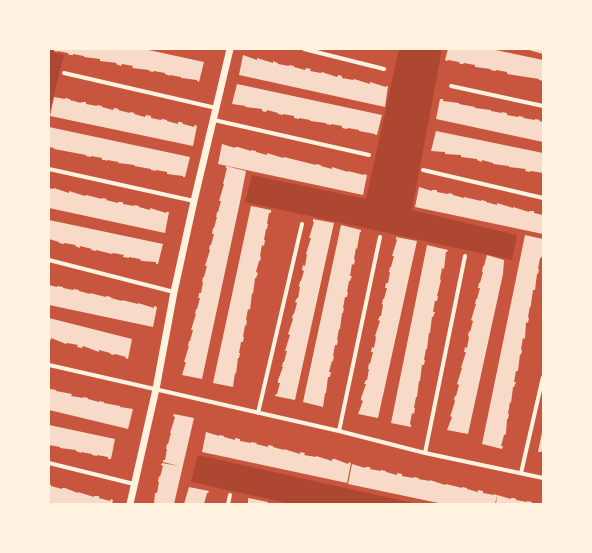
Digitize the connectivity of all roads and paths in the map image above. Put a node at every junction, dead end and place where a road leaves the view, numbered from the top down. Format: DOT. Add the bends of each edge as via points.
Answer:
graph roads {
  1 [pos="230,49"];
  2 [pos="304,49"];
  3 [pos="384,69"];
  4 [pos="64,73"];
  5 [pos="451,86"];
  6 [pos="543,106"];
  7 [pos="216,108"];
  8 [pos="214,120"];
  9 [pos="369,155"];
  10 [pos="49,168"];
  11 [pos="423,170"];
  12 [pos="543,198"];
  13 [pos="194,201"];
  14 [pos="302,224"];
  15 [pos="380,237"];
  16 [pos="465,256"];
  17 [pos="49,260"];
  18 [pos="174,292"];
  19 [pos="49,365"];
  20 [pos="543,377"];
  21 [pos="156,389"];
  22 [pos="258,413"];
  23 [pos="339,432"];
  24 [pos="425,453"];
  25 [pos="49,463"];
  26 [pos="521,473"];
  27 [pos="543,478"];
  28 [pos="134,484"];
  29 [pos="230,495"];
  30 [pos="130,504"];
  31 [pos="228,504"];
  1 -- 7 [label="street"];
  2 -- 3 [label="street"];
  4 -- 7 [label="street"];
  5 -- 6 [label="street"];
  7 -- 8 [label="street"];
  8 -- 9 [label="street"];
  8 -- 13 [label="street"];
  10 -- 13 [label="street"];
  11 -- 12 [label="street"];
  13 -- 18 [label="street"];
  14 -- 22 [label="street"];
  15 -- 23 [label="street"];
  16 -- 24 [label="street"];
  17 -- 18 [label="street"];
  18 -- 21 [label="street"];
  19 -- 21 [label="street"];
  20 -- 26 [label="street"];
  21 -- 22 [label="street"];
  21 -- 28 [label="street"];
  22 -- 23 [label="street"];
  23 -- 24 [label="street"];
  24 -- 26 [label="street"];
  25 -- 28 [label="street"];
  26 -- 27 [label="street"];
  28 -- 30 [label="street"];
  29 -- 31 [label="street"];
}
